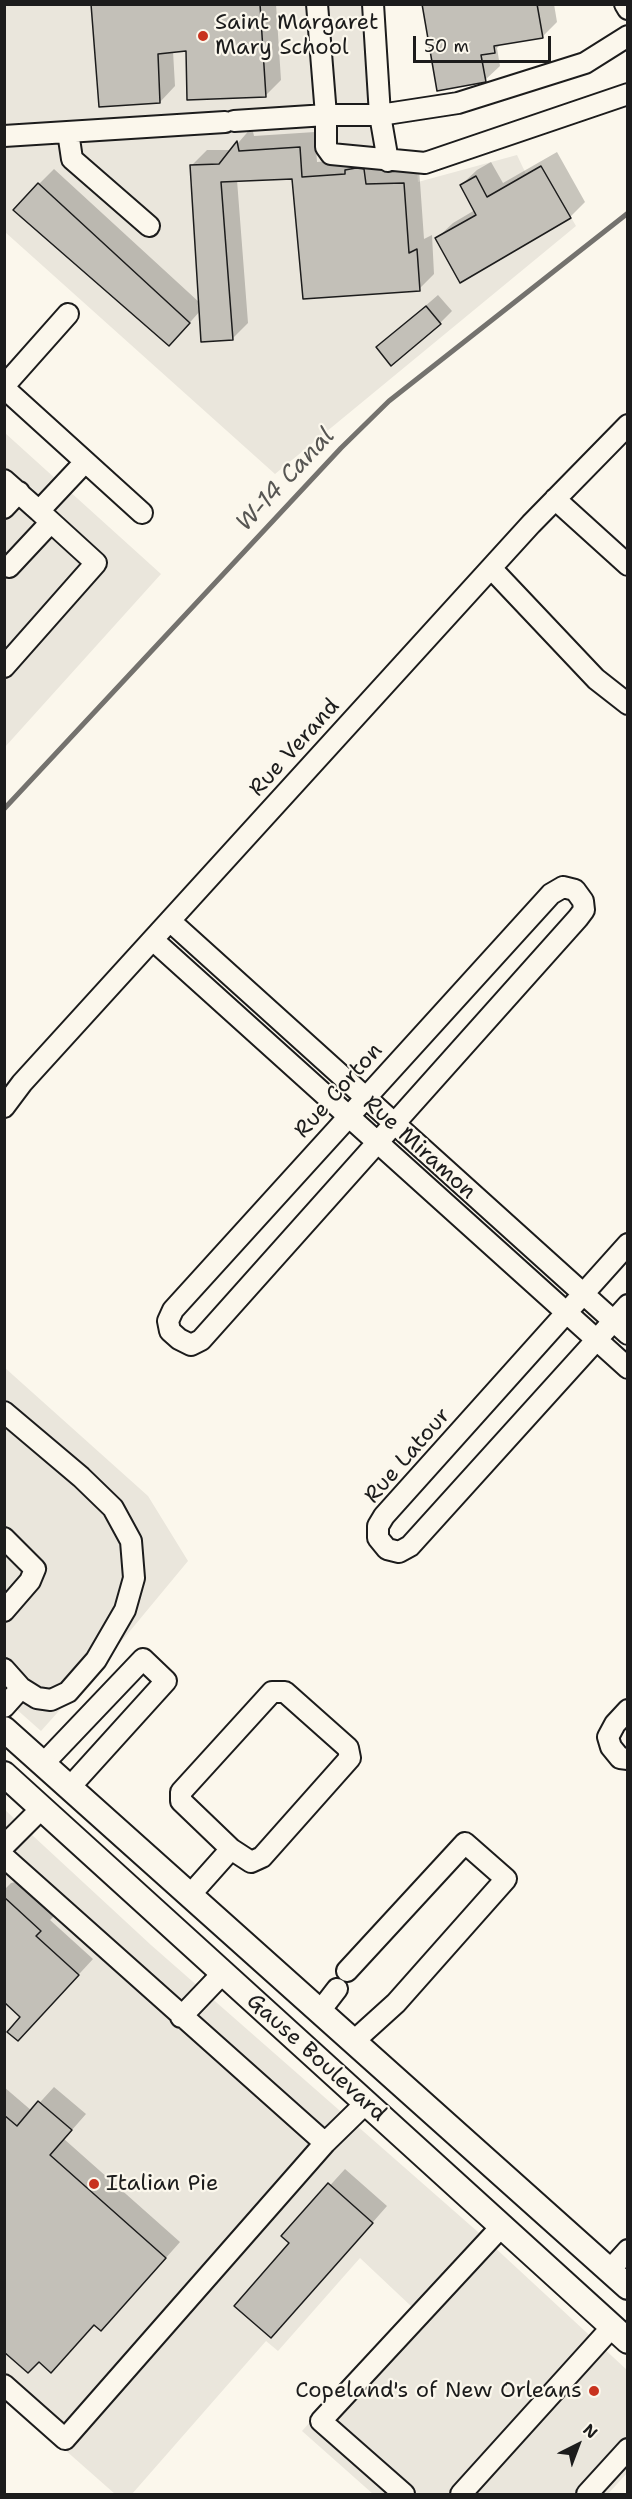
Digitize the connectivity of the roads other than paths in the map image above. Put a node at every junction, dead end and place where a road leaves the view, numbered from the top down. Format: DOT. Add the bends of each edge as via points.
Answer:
graph roads {
  1 [pos="317,4"];
  2 [pos="625,4"];
  3 [pos="378,9"];
  4 [pos="627,9"];
  5 [pos="627,36"];
  6 [pos="627,94"];
  7 [pos="326,115"];
  8 [pos="380,116"];
  9 [pos="68,132"];
  10 [pos="4,136"];
  11 [pos="388,160"];
  12 [pos="149,226"];
  13 [pos="68,314"];
  14 [pos="4,387"];
  15 [pos="627,425"];
  16 [pos="85,462"];
  17 [pos="12,486"];
  18 [pos="555,500"];
  19 [pos="4,508"];
  20 [pos="142,513"];
  21 [pos="45,517"];
  22 [pos="627,565"];
  23 [pos="9,567"];
  24 [pos="491,568"];
  25 [pos="4,667"];
  26 [pos="627,704"];
  27 [pos="170,921"];
  28 [pos="153,940"];
  29 [pos="365,1097"];
  30 [pos="4,1107"];
  31 [pos="348,1116"];
  32 [pos="396,1125"];
  33 [pos="378,1144"];
  34 [pos="627,1244"];
  35 [pos="584,1294"];
  36 [pos="627,1305"];
  37 [pos="567,1314"];
  38 [pos="620,1327"];
  39 [pos="596,1340"];
  40 [pos="627,1368"];
  41 [pos="4,1412"];
  42 [pos="5,1540"];
  43 [pos="4,1611"];
  44 [pos="5,1670"];
  45 [pos="21,1688"];
  46 [pos="4,1707"];
  47 [pos="627,1710"];
  48 [pos="4,1729"];
  49 [pos="627,1759"];
  50 [pos="44,1764"];
  51 [pos="4,1774"];
  52 [pos="70,1787"];
  53 [pos="42,1808"];
  54 [pos="4,1846"];
  55 [pos="231,1849"];
  56 [pos="4,1857"];
  57 [pos="190,1895"];
  58 [pos="250,1949"];
  59 [pos="347,1971"];
  60 [pos="223,1973"];
  61 [pos="337,1989"];
  62 [pos="320,2011"];
  63 [pos="181,2017"];
  64 [pos="354,2041"];
  65 [pos="366,2103"];
  66 [pos="325,2144"];
  67 [pos="501,2226"];
  68 [pos="627,2250"];
  69 [pos="609,2271"];
  70 [pos="627,2287"];
  71 [pos="622,2326"];
  72 [pos="4,2385"];
  73 [pos="627,2449"];
  74 [pos="404,2494"];
  75 [pos="461,2494"];
  76 [pos="587,2494"];
  1 -- 7 [label="street"];
  2 -- 4 [label="street"];
  3 -- 8 [label="street"];
  5 -- 8 [label="street" via="585,63 458,103"];
  6 -- 11 [label="street" via="425,163"];
  7 -- 8 [label="street"];
  7 -- 9 [label="street"];
  7 -- 11 [label="street" via="326,147 331,154"];
  8 -- 11 [label="street"];
  9 -- 10 [label="street"];
  9 -- 12 [label="street" via="72,159"];
  13 -- 14 [label="street"];
  14 -- 16 [label="street"];
  15 -- 18 [label="street, Rue Verand"];
  16 -- 20 [label="street"];
  16 -- 21 [label="street"];
  17 -- 19 [label="street"];
  17 -- 21 [label="street"];
  18 -- 22 [label="street"];
  18 -- 24 [label="street, Rue Verand"];
  21 -- 23 [label="street"];
  21 -- 25 [label="street" via="96,563"];
  24 -- 26 [label="street" via="596,679"];
  24 -- 27 [label="street, Rue Verand"];
  27 -- 28 [label="street, Rue Verand"];
  27 -- 29 [label="street, Rue Miramon"];
  28 -- 30 [label="street, Rue Verand"];
  28 -- 31 [label="street, Rue Miramon"];
  29 -- 31 [label="street, Rue Corton"];
  29 -- 32 [label="street, Rue Miramon"];
  29 -- 32 [label="street, Rue Corton" via="551,894 563,887 575,890 584,910 578,918"];
  31 -- 33 [label="street, Rue Miramon"];
  31 -- 33 [label="street, Rue Corton" via="173,1310 168,1321 170,1331 179,1340 191,1345 201,1340"];
  32 -- 33 [label="street, Rue Corton"];
  32 -- 35 [label="street, Rue Miramon"];
  33 -- 37 [label="street, Rue Miramon"];
  34 -- 35 [label="street, Rue Latour"];
  35 -- 37 [label="street, Rue Latour"];
  35 -- 38 [label="street, Rue Miramon"];
  36 -- 38 [label="street, Rue Latour"];
  37 -- 39 [label="street, Rue Miramon"];
  37 -- 39 [label="street, Rue Latour" via="384,1516 378,1526 378,1538 387,1549 399,1552 410,1546"];
  38 -- 39 [label="street, Rue Latour"];
  39 -- 40 [label="street, Rue Miramon"];
  41 -- 45 [label="street" via="113,1508 131,1541 134,1578 125,1610 102,1650 68,1692 51,1700"];
  42 -- 43 [label="street" via="35,1569 30,1581"];
  44 -- 45 [label="street"];
  45 -- 46 [label="street"];
  47 -- 49 [label="street" via="608,1737 610,1747 620,1758"];
  48 -- 50 [label="main road, Gause Boulevard"];
  50 -- 52 [label="main road, Gause Boulevard"];
  50 -- 52 [label="street" via="143,1659 166,1681"];
  51 -- 53 [label="main road, Gause Boulevard"];
  52 -- 57 [label="main road, Gause Boulevard"];
  53 -- 54 [label="street"];
  53 -- 60 [label="main road, Gause Boulevard"];
  55 -- 55 [label="street" via="181,1801 181,1792 273,1692 285,1692 348,1748 350,1758 262,1857 251,1862"];
  55 -- 57 [label="street"];
  56 -- 63 [label="street"];
  57 -- 58 [label="main road, Gause Boulevard"];
  58 -- 60 [label="main road"];
  58 -- 62 [label="main road, Gause Boulevard"];
  59 -- 64 [label="street" via="465,1843 506,1879 396,2003"];
  60 -- 63 [label="street"];
  60 -- 65 [label="main road, Gause Boulevard"];
  61 -- 62 [label="street"];
  62 -- 64 [label="main road, Gause Boulevard"];
  63 -- 66 [label="street"];
  64 -- 69 [label="main road, Gause Boulevard"];
  65 -- 66 [label="street"];
  65 -- 67 [label="main road, Gause Boulevard"];
  66 -- 72 [label="street" via="65,2439"];
  67 -- 71 [label="main road, Gause Boulevard"];
  67 -- 74 [label="street" via="321,2421"];
  68 -- 69 [label="street"];
  69 -- 70 [label="main road, Gause Boulevard"];
  71 -- 75 [label="street"];
  73 -- 76 [label="street"];
}
